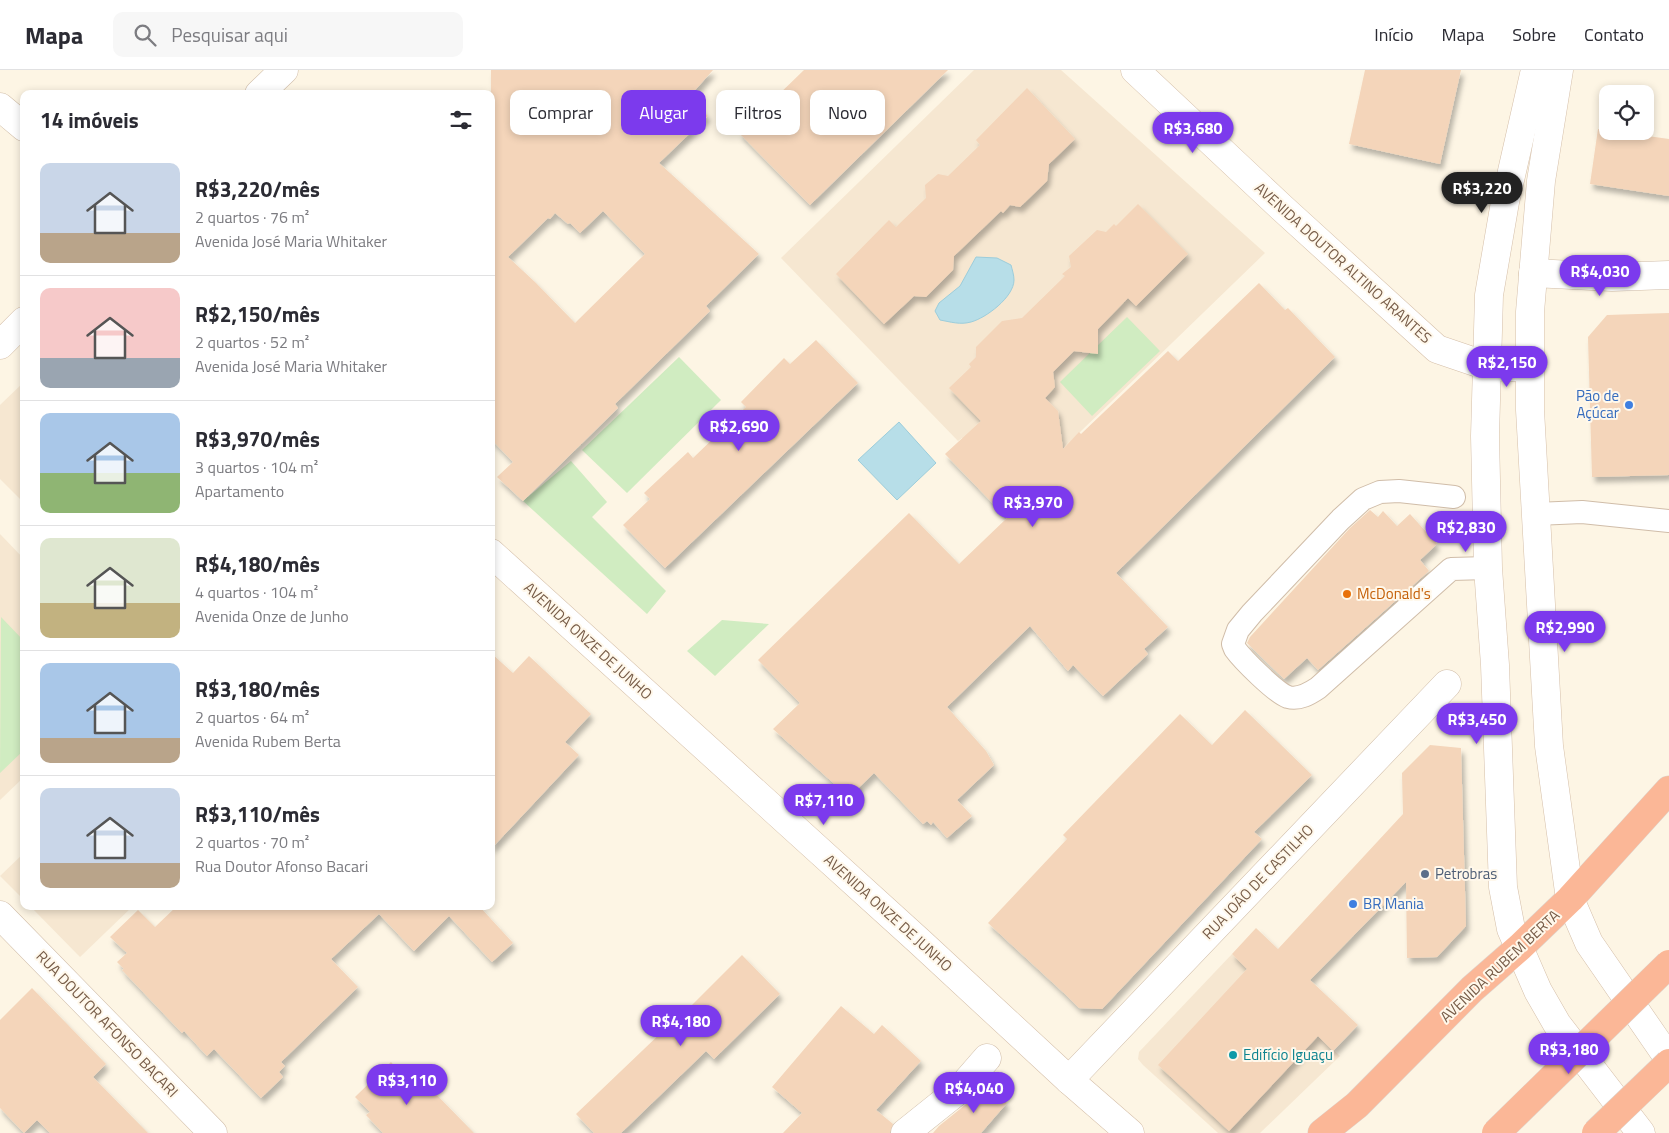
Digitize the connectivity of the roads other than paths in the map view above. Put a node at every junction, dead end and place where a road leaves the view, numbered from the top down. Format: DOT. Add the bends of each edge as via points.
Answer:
graph roads {
  1 [pos="284,70"];
  2 [pos="1135,70"];
  3 [pos="1536,70"];
  4 [pos="1559,70"];
  5 [pos="263,90"];
  6 [pos="0,107"];
  7 [pos="20,124"];
  8 [pos="1533,272"];
  9 [pos="1669,275"];
  10 [pos="20,325"];
  11 [pos="0,345"];
  12 [pos="1487,366"];
  13 [pos="1530,368"];
  14 [pos="1454,498"];
  15 [pos="1536,514"];
  16 [pos="1669,521"];
  17 [pos="495,557"];
  18 [pos="1488,568"];
  19 [pos="1447,684"];
  20 [pos="1669,790"];
  21 [pos="1570,899"];
  22 [pos="0,915"];
  23 [pos="1520,947"];
  24 [pos="1669,964"];
  25 [pos="987,1058"];
  26 [pos="1669,1059"];
  27 [pos="1669,1063"];
  28 [pos="1069,1080"];
  29 [pos="213,1133"];
  30 [pos="905,1133"];
  31 [pos="1130,1133"];
  32 [pos="1322,1133"];
  33 [pos="1496,1133"];
  34 [pos="1596,1133"];
  35 [pos="1641,1133"];
  1 -- 5 [label="street"];
  2 -- 12 [label="street, AVENIDA DOUTOR ALTINO ARANTES" via="1437,349"];
  3 -- 12 [label="street" via="1505,202 1489,295"];
  4 -- 8 [label="street" via="1541,181"];
  6 -- 7 [label="street"];
  8 -- 9 [label="street" via="1612,277"];
  8 -- 13 [label="street"];
  10 -- 11 [label="street"];
  12 -- 13 [label="street, AVENIDA DOUTOR ALTINO ARANTES"];
  12 -- 18 [label="street"];
  13 -- 15 [label="street"];
  14 -- 18 [label="lane" via="1398,491 1380,492 1363,499 1341,518 1252,613 1238,630 1234,649 1279,692 1297,698 1308,695 1451,569"];
  15 -- 16 [label="lane" via="1582,512"];
  15 -- 21 [label="street" via="1548,746"];
  17 -- 28 [label="street, AVENIDA ONZE DE JUNHO"];
  18 -- 23 [label="street" via="1503,887 1511,929"];
  19 -- 28 [label="street, RUA JOÃO DE CASTILHO"];
  20 -- 21 [label="highway, AVENIDA RUBEM BERTA"];
  21 -- 23 [label="highway, AVENIDA RUBEM BERTA"];
  21 -- 26 [label="street" via="1589,943"];
  22 -- 29 [label="street, RUA DOUTOR AFONSO BACARI"];
  23 -- 32 [label="highway, AVENIDA RUBEM BERTA" via="1472,989 1357,1105"];
  23 -- 35 [label="street" via="1556,1024"];
  24 -- 33 [label="highway, bridge"];
  25 -- 30 [label="street" via="960,1089"];
  27 -- 34 [label="highway, bridge"];
  28 -- 31 [label="street, AVENIDA ONZE DE JUNHO"];
}
